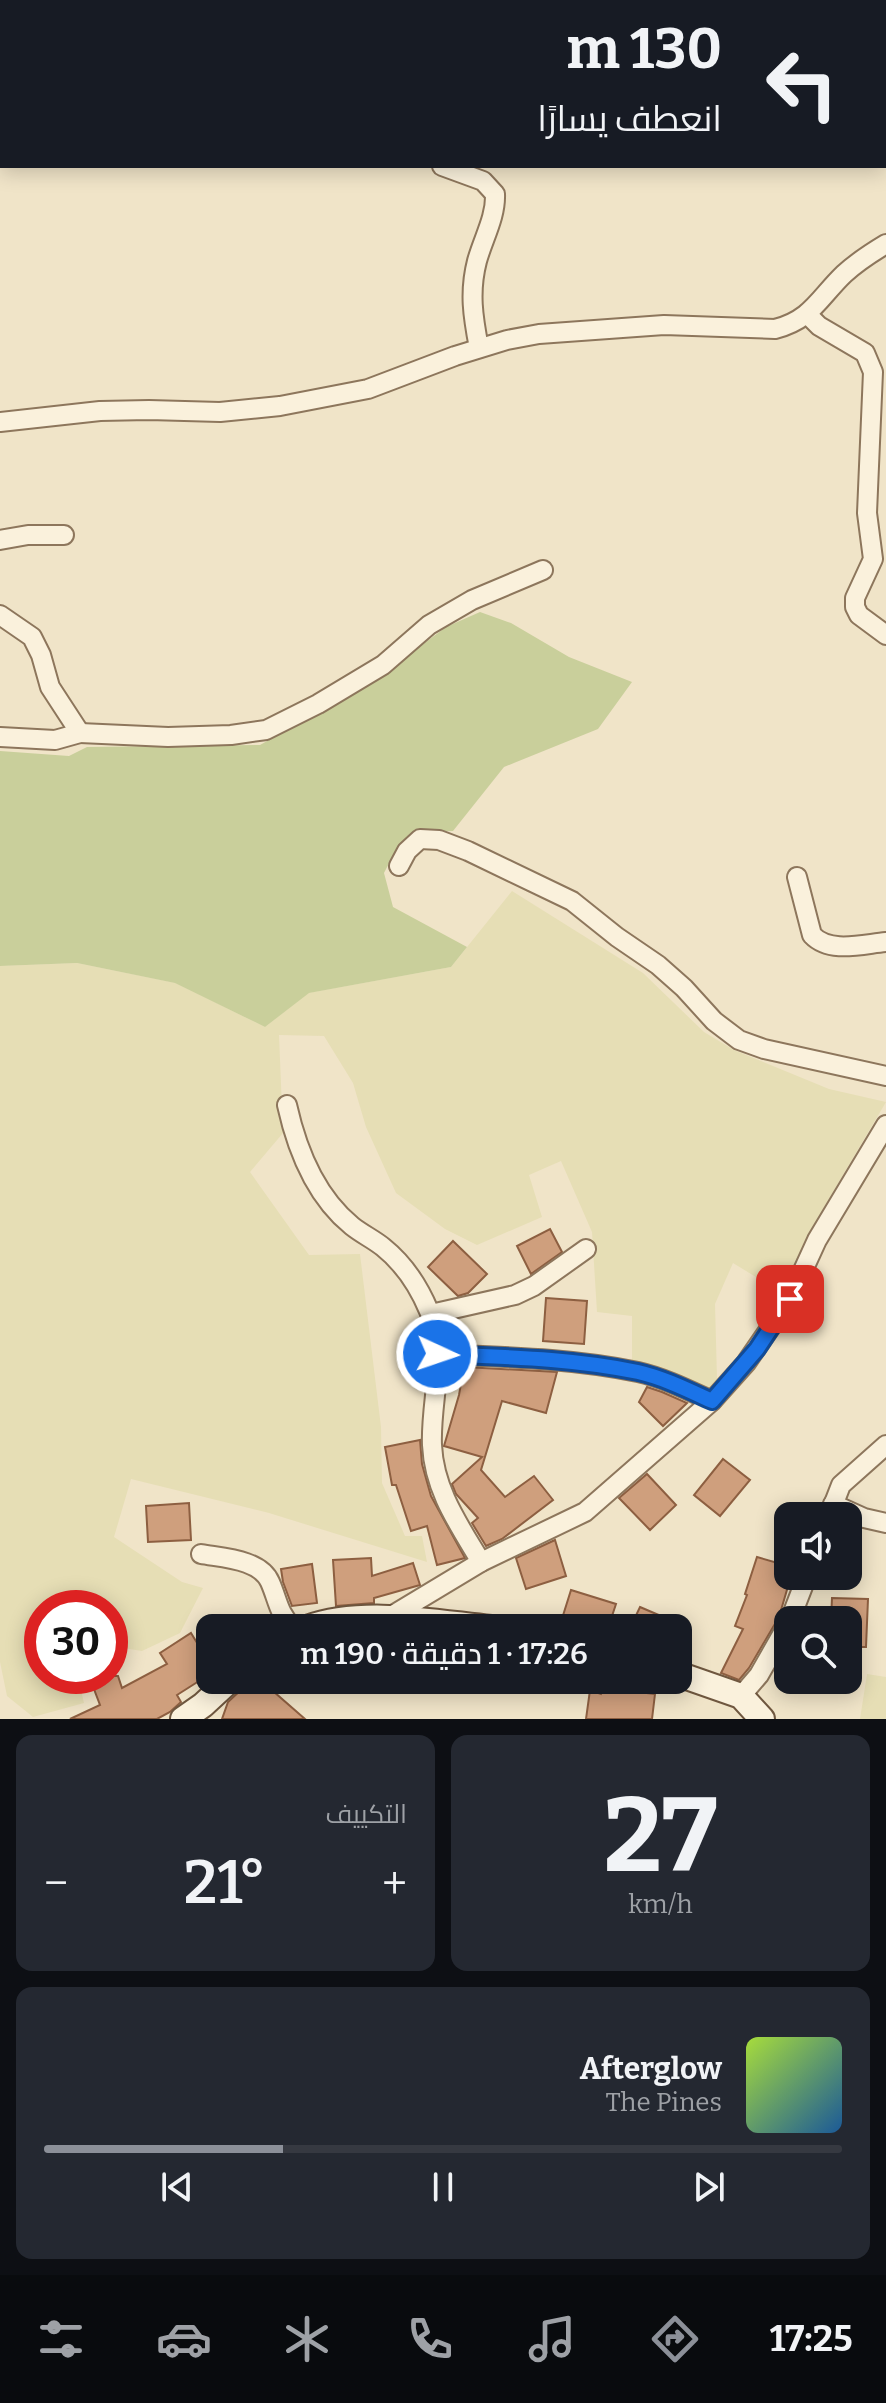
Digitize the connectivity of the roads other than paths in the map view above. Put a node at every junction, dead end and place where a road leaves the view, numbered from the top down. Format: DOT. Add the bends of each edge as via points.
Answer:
graph roads {
  1 [pos="447,168"];
  2 [pos="886,244"];
  3 [pos="808,315"];
  4 [pos="479,348"];
  5 [pos="0,422"];
  6 [pos="64,535"];
  7 [pos="0,540"];
  8 [pos="543,570"];
  9 [pos="0,615"];
  10 [pos="886,635"];
  11 [pos="80,733"];
  12 [pos="0,737"];
  13 [pos="399,866"];
  14 [pos="797,877"];
  15 [pos="886,942"];
  16 [pos="886,1076"];
  17 [pos="287,1105"];
  18 [pos="886,1125"];
  19 [pos="586,1249"];
  20 [pos="431,1314"];
  21 [pos="437,1354"];
  22 [pos="712,1401"];
  23 [pos="886,1445"];
  24 [pos="834,1502"];
  25 [pos="862,1518"];
  26 [pos="886,1523"];
  27 [pos="201,1554"];
  28 [pos="481,1562"];
  29 [pos="281,1614"];
  30 [pos="393,1614"];
  31 [pos="774,1648"];
  32 [pos="692,1679"];
  33 [pos="215,1694"];
  34 [pos="741,1696"];
  35 [pos="183,1719"];
  36 [pos="762,1719"];
  1 -- 4 [label="street" via="483,181 495,194 472,283"];
  2 -- 3 [label="street" via="842,276"];
  3 -- 4 [label="street" via="775,329 622,326 539,334"];
  3 -- 10 [label="street" via="865,353 873,372 867,513 873,559 855,607"];
  4 -- 5 [label="street" via="368,389 280,406 220,412 100,411"];
  6 -- 7 [label="street"];
  8 -- 11 [label="street" via="472,600 429,625 383,665 266,730 168,737"];
  9 -- 11 [label="street" via="32,637 50,687"];
  11 -- 12 [label="street" via="55,740"];
  13 -- 16 [label="street" via="420,839 468,851 572,901 658,965 739,1040"];
  14 -- 15 [label="street" via="812,935 819,942"];
  17 -- 20 [label="street" via="294,1137 315,1182 351,1226 399,1262"];
  18 -- 22 [label="street" via="775,1323"];
  19 -- 20 [label="street" via="515,1295"];
  20 -- 21 [label="street"];
  21 -- 22 [label="street" via="638,1372"];
  21 -- 28 [label="street" via="432,1435 437,1474 452,1514"];
  22 -- 28 [label="street" via="592,1507"];
  23 -- 24 [label="street" via="841,1485"];
  25 -- 26 [label="street"];
  27 -- 29 [label="street" via="263,1572"];
  28 -- 30 [label="street"];
  31 -- 34 [label="street"];
  32 -- 34 [label="street"];
  33 -- 35 [label="street"];
  34 -- 36 [label="street"];
}
